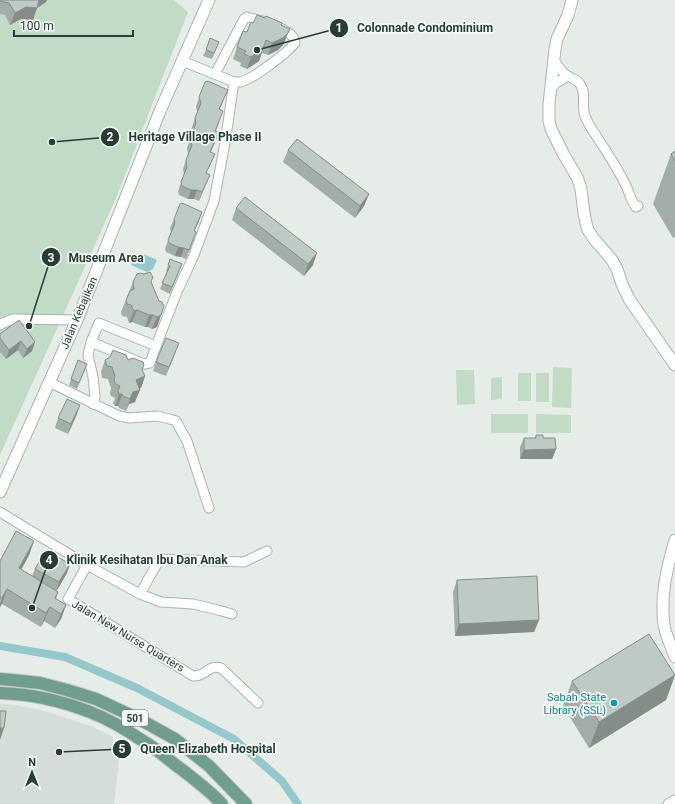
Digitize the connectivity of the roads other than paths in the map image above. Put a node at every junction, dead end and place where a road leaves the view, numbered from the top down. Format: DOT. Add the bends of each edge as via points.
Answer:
graph roads {
  1 [pos="209,0"];
  2 [pos="572,0"];
  3 [pos="554,60"];
  4 [pos="182,62"];
  5 [pos="214,74"];
  6 [pos="568,76"];
  7 [pos="234,82"];
  8 [pos="551,88"];
  9 [pos="638,206"];
  10 [pos="77,320"];
  11 [pos="0,325"];
  12 [pos="91,342"];
  13 [pos="156,346"];
  14 [pos="675,365"];
  15 [pos="49,382"];
  16 [pos="93,404"];
  17 [pos="0,492"];
  18 [pos="209,508"];
  19 [pos="0,512"];
  20 [pos="675,540"];
  21 [pos="267,552"];
  22 [pos="87,565"];
  23 [pos="140,594"];
  24 [pos="232,614"];
  25 [pos="675,657"];
  26 [pos="0,679"];
  27 [pos="0,693"];
  28 [pos="96,699"];
  29 [pos="258,703"];
  30 [pos="90,712"];
  31 [pos="675,800"];
  32 [pos="222,804"];
  33 [pos="246,804"];
  34 [pos="668,804"];
  1 -- 4 [label="street, Jalan Kebajikan"];
  2 -- 3 [label="street" via="557,38"];
  3 -- 6 [label="street"];
  3 -- 8 [label="street"];
  4 -- 5 [label="street"];
  4 -- 10 [label="street, Jalan Kebajikan"];
  5 -- 7 [label="street"];
  5 -- 7 [label="street" via="245,18 269,22 294,38 295,43 266,67 241,82"];
  6 -- 8 [label="street"];
  6 -- 9 [label="street" via="580,83 584,96 585,118 617,169 633,204"];
  7 -- 13 [label="street" via="226,143 214,201"];
  8 -- 14 [label="street" via="551,129 577,177 588,230 612,260 629,299"];
  10 -- 11 [label="street" via="13,319"];
  10 -- 15 [label="street, Jalan Kebajikan"];
  12 -- 13 [label="street" via="147,364 150,363"];
  12 -- 13 [label="street" via="99,323"];
  12 -- 16 [label="street" via="88,355 93,377"];
  15 -- 16 [label="street"];
  15 -- 17 [label="street, Jalan Kebajikan"];
  16 -- 18 [label="street" via="119,416 157,416 176,422 187,441"];
  19 -- 22 [label="street"];
  20 -- 25 [label="street" via="662,602 664,626"];
  21 -- 23 [label="street" via="244,562 162,559"];
  22 -- 23 [label="street"];
  22 -- 29 [label="street, Jalan New Nurse Quarters" via="68,599 193,676 201,676 214,668 221,668"];
  23 -- 24 [label="street" via="161,602 193,604"];
  26 -- 28 [label="main road, 501" via="40,684"];
  27 -- 30 [label="main road, 501" via="52,700"];
  28 -- 30 [label="main road" via="90,704"];
  28 -- 33 [label="main road, 501" via="175,739 209,766"];
  30 -- 32 [label="main road, 501" via="145,742 187,773"];
  31 -- 34 [label="street"];
}
